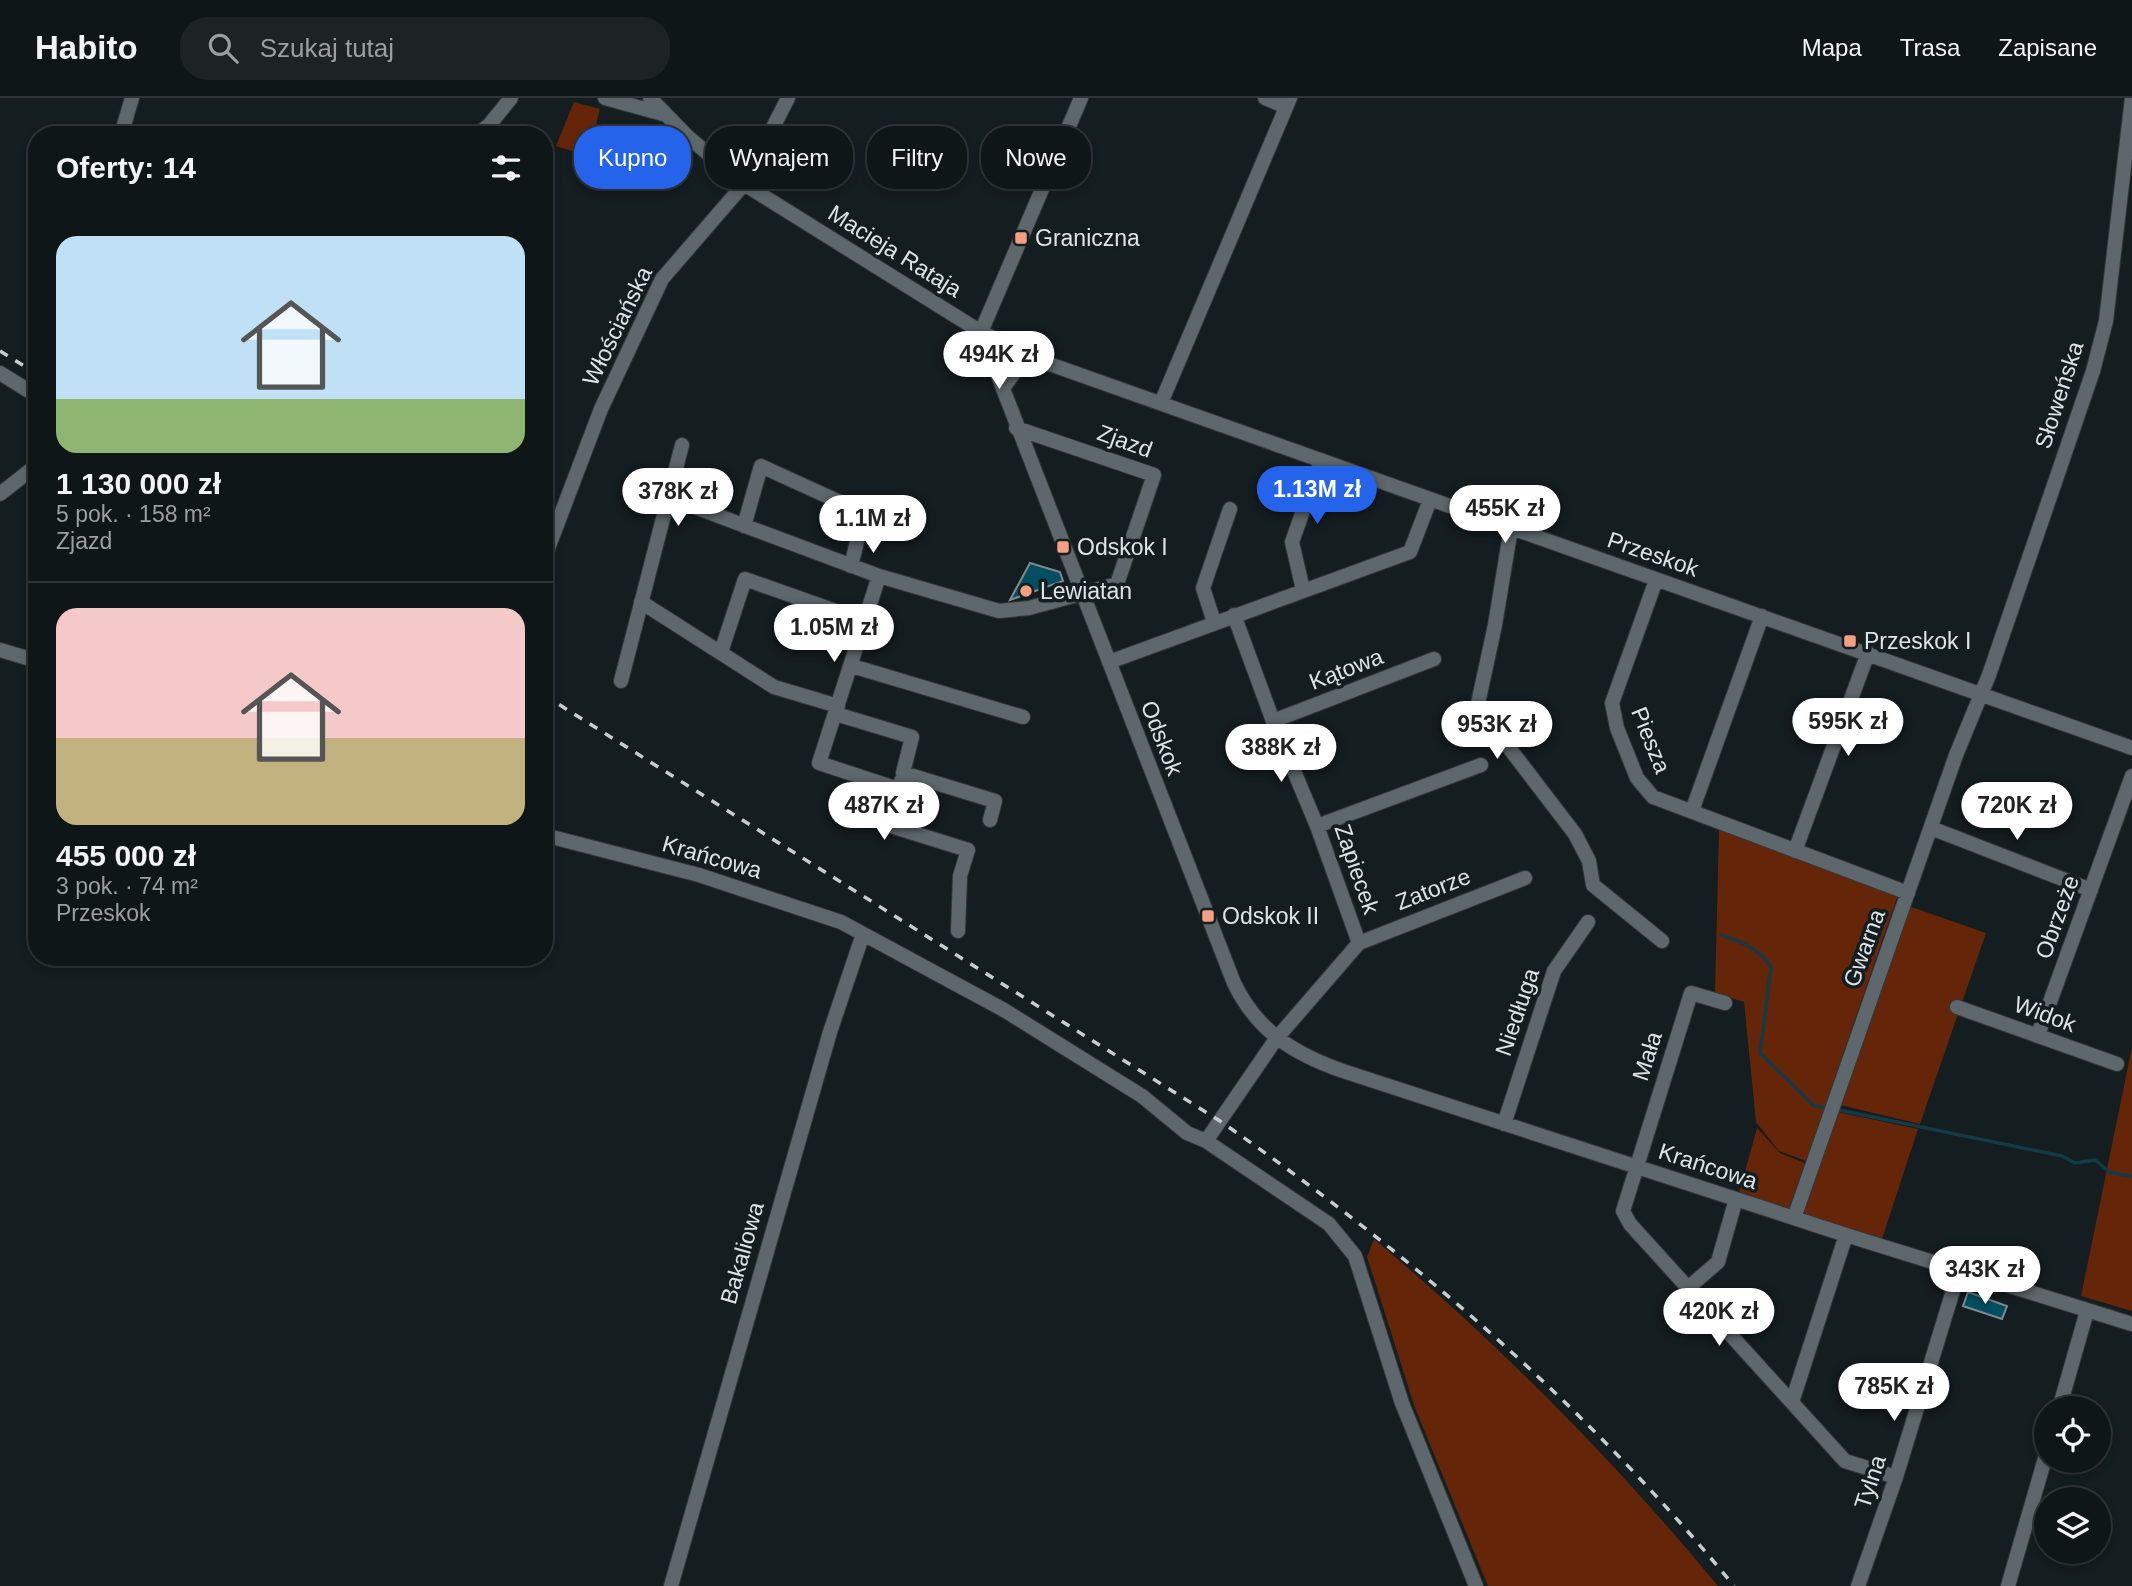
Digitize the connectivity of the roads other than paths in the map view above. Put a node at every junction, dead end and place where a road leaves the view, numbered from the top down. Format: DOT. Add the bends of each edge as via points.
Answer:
graph roads {
  1 [pos="132,98"];
  2 [pos="511,98"];
  3 [pos="605,98"];
  4 [pos="650,98"];
  5 [pos="788,98"];
  6 [pos="1081,98"];
  7 [pos="1265,98"];
  8 [pos="2132,98"];
  9 [pos="1288,102"];
  10 [pos="663,114"];
  11 [pos="124,126"];
  12 [pos="488,126"];
  13 [pos="774,126"];
  14 [pos="705,150"];
  15 [pos="740,189"];
  16 [pos="752,189"];
  17 [pos="981,332"];
  18 [pos="1012,347"];
  19 [pos="1041,361"];
  20 [pos="992,364"];
  21 [pos="1015,371"];
  22 [pos="0,373"];
  23 [pos="1003,388"];
  24 [pos="28,390"];
  25 [pos="1161,403"];
  26 [pos="1016,428"];
  27 [pos="682,445"];
  28 [pos="1321,460"];
  29 [pos="28,472"];
  30 [pos="0,494"];
  31 [pos="668,497"];
  32 [pos="1430,500"];
  33 [pos="1230,509"];
  34 [pos="744,526"];
  35 [pos="1511,528"];
  36 [pos="553,535"];
  37 [pos="851,566"];
  38 [pos="879,576"];
  39 [pos="1656,580"];
  40 [pos="1303,590"];
  41 [pos="1081,593"];
  42 [pos="641,602"];
  43 [pos="1234,615"];
  44 [pos="1762,616"];
  45 [pos="864,621"];
  46 [pos="1214,622"];
  47 [pos="0,650"];
  48 [pos="721,652"];
  49 [pos="1868,653"];
  50 [pos="28,658"];
  51 [pos="1434,659"];
  52 [pos="1109,663"];
  53 [pos="852,666"];
  54 [pos="621,681"];
  55 [pos="1980,694"];
  56 [pos="837,710"];
  57 [pos="1023,717"];
  58 [pos="1273,721"];
  59 [pos="2132,748"];
  60 [pos="1481,765"];
  61 [pos="903,773"];
  62 [pos="2132,776"];
  63 [pos="898,789"];
  64 [pos="1692,811"];
  65 [pos="990,820"];
  66 [pos="1317,826"];
  67 [pos="1931,828"];
  68 [pos="553,837"];
  69 [pos="1796,851"];
  70 [pos="1525,878"];
  71 [pos="2091,890"];
  72 [pos="1908,893"];
  73 [pos="1588,922"];
  74 [pos="958,931"];
  75 [pos="863,934"];
  76 [pos="1662,941"];
  77 [pos="1359,943"];
  78 [pos="1725,1003"];
  79 [pos="1957,1007"];
  80 [pos="2038,1035"];
  81 [pos="1276,1039"];
  82 [pos="2117,1064"];
  83 [pos="1504,1124"];
  84 [pos="1206,1140"];
  85 [pos="1635,1167"];
  86 [pos="1736,1199"];
  87 [pos="1794,1218"];
  88 [pos="1846,1235"];
  89 [pos="1959,1271"];
  90 [pos="1688,1288"];
  91 [pos="2087,1311"];
  92 [pos="2132,1324"];
  93 [pos="2063,1396"];
  94 [pos="1792,1402"];
  95 [pos="2041,1473"];
  96 [pos="1896,1477"];
  97 [pos="671,1586"];
  98 [pos="1476,1586"];
  99 [pos="1858,1586"];
  100 [pos="2008,1586"];
  1 -- 11 [label="street"];
  2 -- 12 [label="street"];
  3 -- 10 [label="street, Macieja Rataja"];
  4 -- 10 [label="street, Macieja Rataja"];
  5 -- 13 [label="street, Włościańska"];
  6 -- 17 [label="street"];
  7 -- 9 [label="street"];
  8 -- 55 [label="street, Słoweńska" via="2106,321"];
  9 -- 25 [label="street"];
  10 -- 14 [label="street, Macieja Rataja"];
  15 -- 36 [label="street, Włościańska" via="662,279 601,409"];
  16 -- 17 [label="street, Macieja Rataja"];
  17 -- 18 [label="street, Macieja Rataja"];
  17 -- 20 [label="street"];
  18 -- 19 [label="street, Przeskok"];
  18 -- 20 [label="street" via="994,351"];
  18 -- 21 [label="street" via="1021,359"];
  19 -- 21 [label="street"];
  19 -- 25 [label="street, Przeskok"];
  20 -- 21 [label="street" via="1004,375"];
  20 -- 23 [label="street, Odskok"];
  21 -- 23 [label="street"];
  22 -- 24 [label="street"];
  23 -- 26 [label="street, Odskok"];
  25 -- 28 [label="street, Przeskok"];
  26 -- 41 [label="street, Odskok"];
  26 -- 41 [label="street, Zjazd" via="1154,475 1117,584"];
  27 -- 31 [label="street"];
  28 -- 32 [label="street, Przeskok"];
  28 -- 40 [label="street" via="1292,541"];
  29 -- 30 [label="street"];
  31 -- 34 [label="street"];
  31 -- 42 [label="street"];
  32 -- 35 [label="street, Przeskok"];
  32 -- 40 [label="street" via="1410,552"];
  33 -- 46 [label="street" via="1203,588"];
  34 -- 37 [label="street"];
  34 -- 37 [label="street" via="761,466 864,513"];
  35 -- 39 [label="street, Przeskok"];
  35 -- 76 [label="street" via="1477,708 1479,718 1500,736 1574,834 1589,861 1593,885"];
  37 -- 38 [label="street"];
  38 -- 41 [label="street" via="999,611 1029,608"];
  38 -- 45 [label="street"];
  39 -- 44 [label="street, Przeskok"];
  39 -- 64 [label="street, Piesza" via="1615,693 1613,712 1645,789 1653,797"];
  40 -- 43 [label="street"];
  41 -- 52 [label="street, Odskok"];
  42 -- 48 [label="street"];
  42 -- 54 [label="street"];
  43 -- 46 [label="street"];
  43 -- 58 [label="street, Zapiecek"];
  44 -- 49 [label="street, Przeskok"];
  44 -- 64 [label="street, Piesza"];
  45 -- 48 [label="street" via="745,579"];
  45 -- 53 [label="street"];
  46 -- 52 [label="street"];
  47 -- 50 [label="street"];
  48 -- 56 [label="street" via="774,687"];
  49 -- 55 [label="street, Przeskok"];
  49 -- 69 [label="street"];
  51 -- 58 [label="street, Kątowa"];
  52 -- 81 [label="street, Odskok" via="1234,983 1249,1010"];
  53 -- 56 [label="street"];
  53 -- 57 [label="street"];
  55 -- 59 [label="street, Przeskok"];
  55 -- 67 [label="street, Gwarna"];
  56 -- 61 [label="street" via="912,737"];
  56 -- 63 [label="street" via="819,763"];
  58 -- 66 [label="street, Zapiecek"];
  60 -- 66 [label="street"];
  61 -- 63 [label="street"];
  61 -- 65 [label="street" via="995,802"];
  62 -- 71 [label="street, Obrzeże"];
  63 -- 74 [label="street" via="888,825 968,850 961,876"];
  64 -- 69 [label="street, Piesza"];
  66 -- 77 [label="street, Zapiecek"];
  67 -- 71 [label="street"];
  67 -- 72 [label="street, Gwarna"];
  68 -- 75 [label="street, Krańcowa" via="699,875 841,922"];
  69 -- 72 [label="street, Piesza"];
  70 -- 77 [label="street, Zatorze"];
  71 -- 80 [label="street, Obrzeże"];
  72 -- 87 [label="street, Gwarna"];
  73 -- 83 [label="street, Niedługa" via="1553,971"];
  75 -- 84 [label="street, Krańcowa" via="1004,1010 1142,1096 1187,1132"];
  75 -- 97 [label="street, Bakaliowa" via="815,1084"];
  77 -- 81 [label="street, Zatorze"];
  78 -- 85 [label="street, Mała" via="1691,993"];
  79 -- 80 [label="street, Widok"];
  80 -- 82 [label="street, Widok"];
  81 -- 83 [label="street, Krańcowa" via="1325,1065"];
  81 -- 84 [label="street"];
  83 -- 85 [label="street, Krańcowa"];
  84 -- 98 [label="street, Krańcowa" via="1329,1224 1355,1256 1402,1403"];
  85 -- 86 [label="street, Krańcowa"];
  85 -- 90 [label="street" via="1623,1205 1626,1218"];
  86 -- 87 [label="street, Krańcowa"];
  86 -- 90 [label="street" via="1718,1262"];
  87 -- 88 [label="street, Krańcowa"];
  88 -- 89 [label="street, Krańcowa"];
  88 -- 94 [label="street"];
  89 -- 91 [label="street, Krańcowa"];
  89 -- 96 [label="street, Tylna"];
  90 -- 94 [label="street"];
  91 -- 92 [label="street, Krańcowa"];
  91 -- 93 [label="street"];
  94 -- 96 [label="street" via="1845,1461"];
  95 -- 100 [label="street"];
  96 -- 99 [label="street, Tylna"];
}
